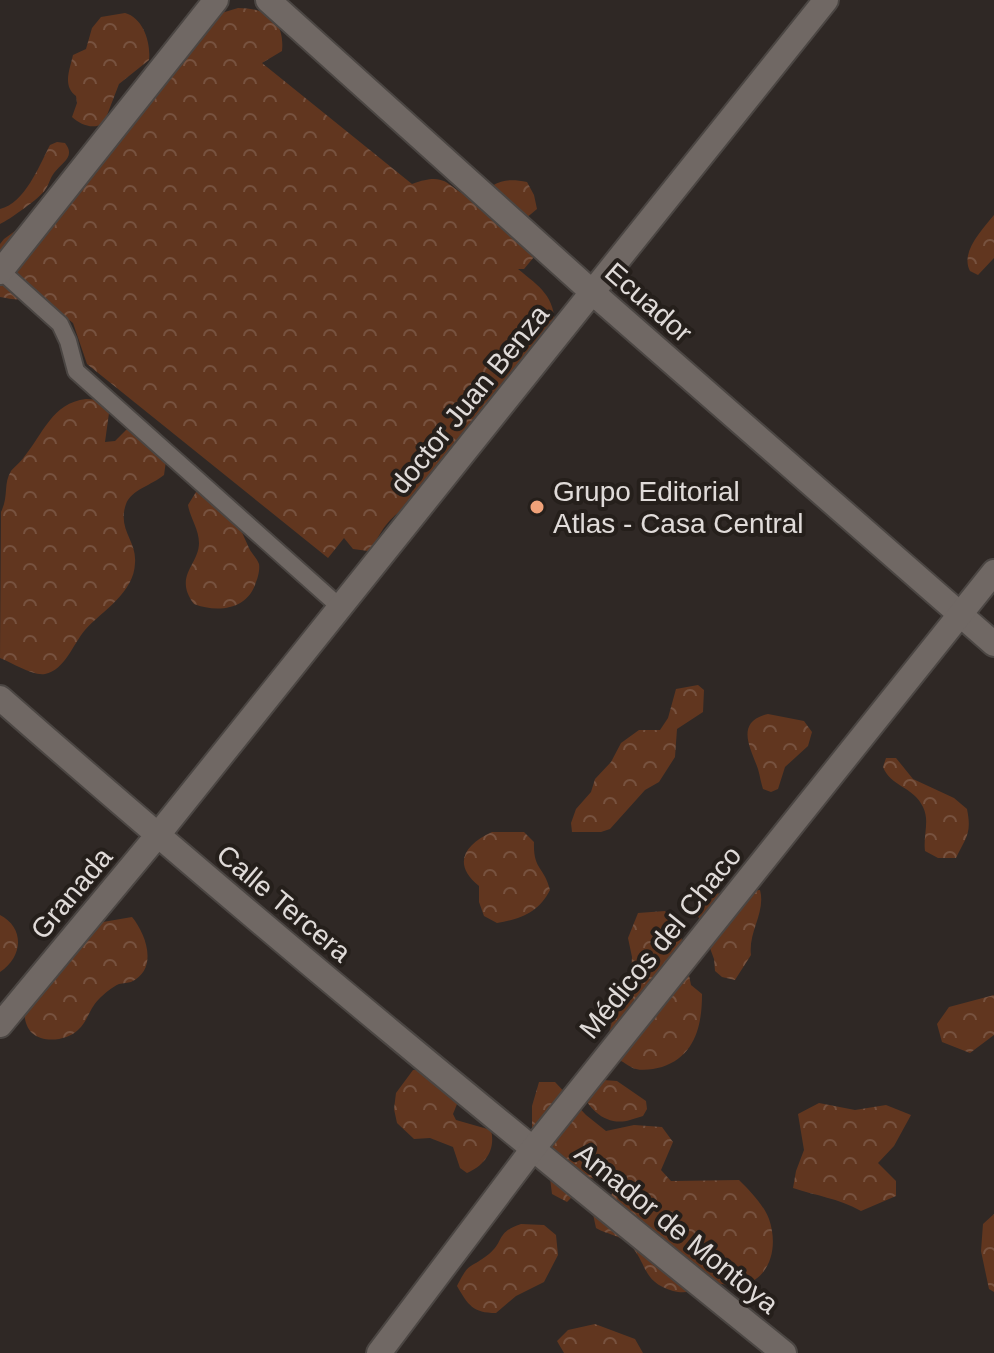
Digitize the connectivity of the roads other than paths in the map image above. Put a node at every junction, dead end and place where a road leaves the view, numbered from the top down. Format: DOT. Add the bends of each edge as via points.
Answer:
graph roads {
  1 [pos="216,0"];
  2 [pos="268,0"];
  3 [pos="826,0"];
  4 [pos="0,272"];
  5 [pos="592,292"];
  6 [pos="994,572"];
  7 [pos="341,608"];
  8 [pos="959,616"];
  9 [pos="994,644"];
  10 [pos="0,698"];
  11 [pos="157,836"];
  12 [pos="0,1025"];
  13 [pos="532,1150"];
  14 [pos="379,1353"];
  15 [pos="784,1353"];
  1 -- 4 [label="street"];
  2 -- 5 [label="street, Ecuador"];
  3 -- 5 [label="street, doctor Juan Benza"];
  4 -- 7 [label="lane" via="60,324 76,371"];
  5 -- 7 [label="street, doctor Juan Benza"];
  5 -- 8 [label="street, Ecuador"];
  6 -- 8 [label="street, Médicos del Chaco"];
  7 -- 11 [label="street, doctor Juan Benza"];
  8 -- 9 [label="street, Ecuador"];
  8 -- 13 [label="street, Médicos del Chaco"];
  10 -- 11 [label="street, Calle Tercera"];
  11 -- 12 [label="street, Granada"];
  11 -- 13 [label="street, Calle Tercera"];
  13 -- 14 [label="street, Médicos del Chaco"];
  13 -- 15 [label="street, Amador de Montoya"];
}
